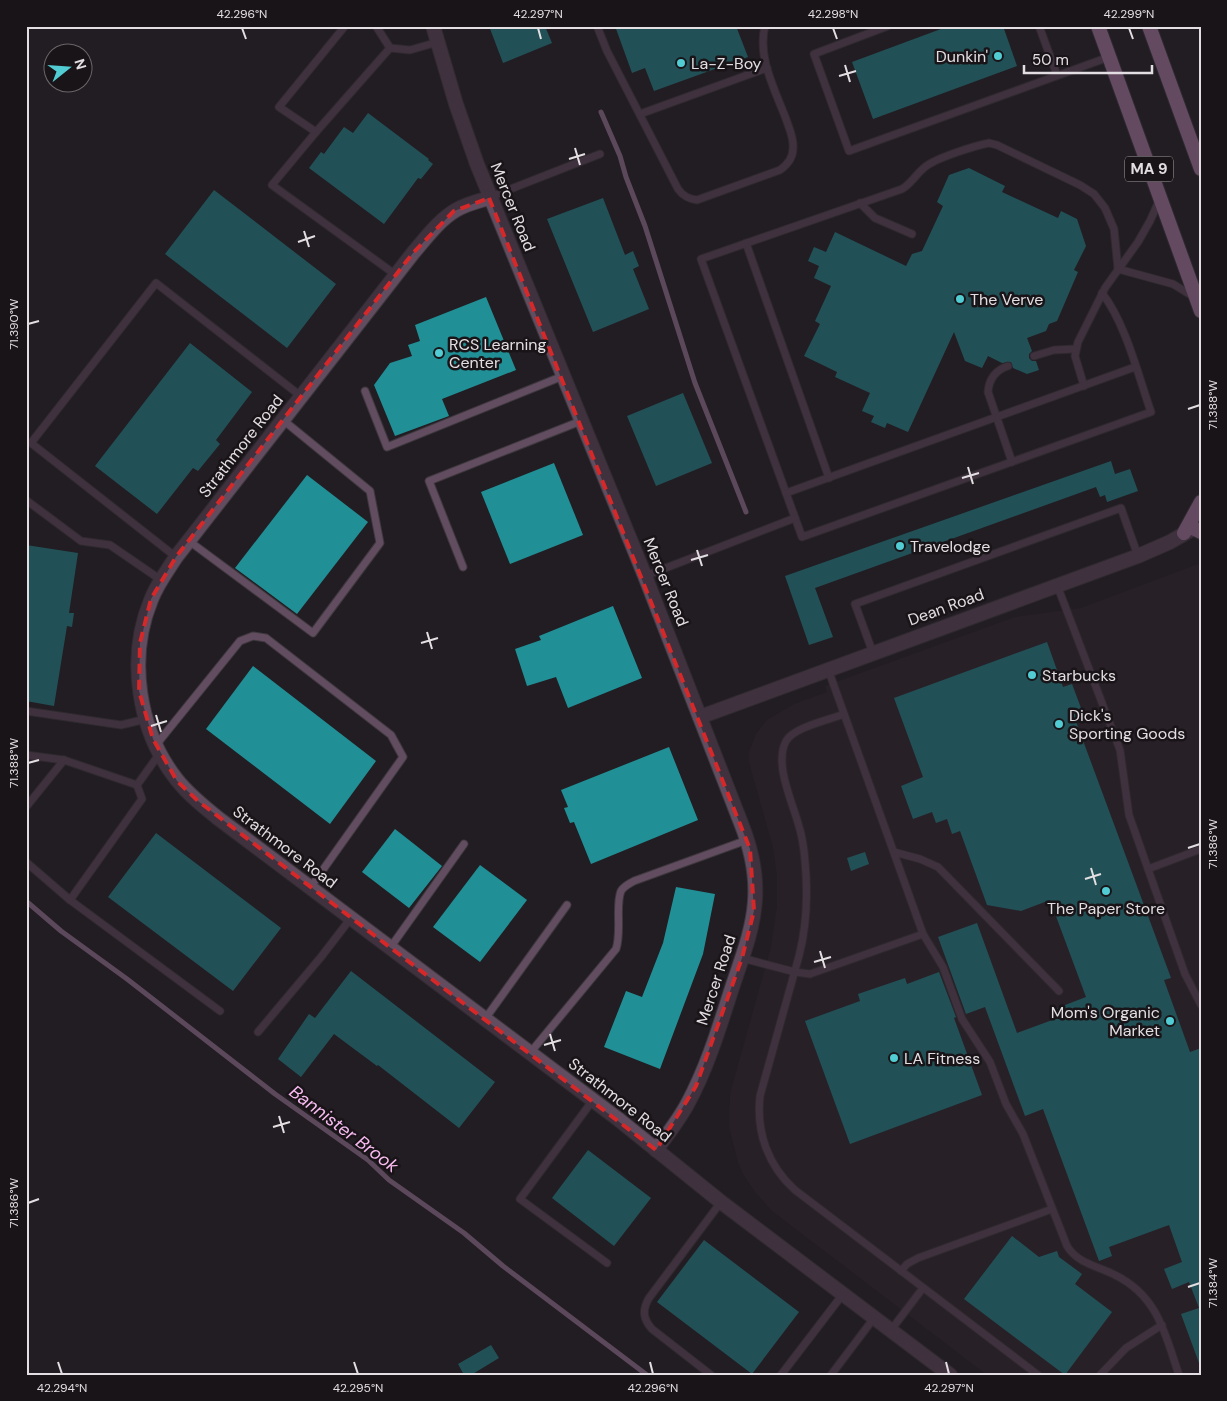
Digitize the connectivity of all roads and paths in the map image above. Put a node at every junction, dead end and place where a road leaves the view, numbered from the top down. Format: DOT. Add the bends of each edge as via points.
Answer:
graph roads {
  1 [pos="345,26"];
  2 [pos="376,26"];
  3 [pos="434,26"];
  4 [pos="597,26"];
  5 [pos="765,26"];
  6 [pos="888,26"];
  7 [pos="1039,26"];
  8 [pos="1098,26"];
  9 [pos="1149,26"];
  10 [pos="438,42"];
  11 [pos="390,48"];
  12 [pos="1108,57"];
  13 [pos="768,68"];
  14 [pos="1057,75"];
  15 [pos="640,114"];
  16 [pos="316,132"];
  17 [pos="600,154"];
  18 [pos="1201,169"];
  19 [pos="489,198"];
  20 [pos="1160,199"];
  21 [pos="860,203"];
  22 [pos="912,234"];
  23 [pos="746,243"];
  24 [pos="1118,269"];
  25 [pos="396,275"];
  26 [pos="1102,293"];
  27 [pos="1198,305"];
  28 [pos="1076,349"];
  29 [pos="1034,356"];
  30 [pos="1008,366"];
  31 [pos="1135,368"];
  32 [pos="563,376"];
  33 [pos="1084,386"];
  34 [pos="365,391"];
  35 [pos="302,397"];
  36 [pos="996,417"];
  37 [pos="283,420"];
  38 [pos="581,420"];
  39 [pos="1012,462"];
  40 [pos="829,478"];
  41 [pos="786,493"];
  42 [pos="26,500"];
  43 [pos="1201,502"];
  44 [pos="795,518"];
  45 [pos="1195,529"];
  46 [pos="189,541"];
  47 [pos="1138,556"];
  48 [pos="176,557"];
  49 [pos="463,567"];
  50 [pos="645,576"];
  51 [pos="161,580"];
  52 [pos="1058,585"];
  53 [pos="873,653"];
  54 [pos="828,669"];
  55 [pos="26,711"];
  56 [pos="844,714"];
  57 [pos="700,717"];
  58 [pos="146,719"];
  59 [pos="158,749"];
  60 [pos="26,755"];
  61 [pos="64,760"];
  62 [pos="137,785"];
  63 [pos="26,807"];
  64 [pos="747,840"];
  65 [pos="464,844"];
  66 [pos="1201,849"];
  67 [pos="894,852"];
  68 [pos="26,862"];
  69 [pos="1148,869"];
  70 [pos="310,888"];
  71 [pos="70,900"];
  72 [pos="567,905"];
  73 [pos="351,918"];
  74 [pos="923,934"];
  75 [pos="390,948"];
  76 [pos="742,958"];
  77 [pos="795,972"];
  78 [pos="1059,991"];
  79 [pos="1201,1005"];
  80 [pos="220,1011"];
  81 [pos="485,1019"];
  82 [pos="258,1032"];
  83 [pos="530,1053"];
  84 [pos="593,1100"];
  85 [pos="656,1150"];
  86 [pos="721,1202"];
  87 [pos="1052,1209"];
  88 [pos="607,1263"];
  89 [pos="901,1271"];
  90 [pos="923,1288"];
  91 [pos="843,1294"];
  92 [pos="874,1318"];
  93 [pos="1162,1325"];
  94 [pos="891,1330"];
  95 [pos="711,1375"];
  96 [pos="781,1375"];
  97 [pos="831,1375"];
  98 [pos="950,1375"];
  99 [pos="1038,1375"];
  100 [pos="1100,1375"];
  101 [pos="1179,1375"];
  1 -- 16 [label="lane" via="279,107"];
  2 -- 11 [label="lane"];
  3 -- 10 [label="street, Mercer Road"];
  4 -- 15 [label="lane"];
  5 -- 13 [label="lane" via="763,49"];
  6 -- 14 [label="lane" via="814,54 850,150"];
  7 -- 14 [label="lane"];
  8 -- 12 [label="highway, MA 9"];
  9 -- 18 [label="highway, MA 9"];
  10 -- 11 [label="lane" via="410,50"];
  10 -- 19 [label="street, Mercer Road"];
  11 -- 16 [label="lane"];
  12 -- 14 [label="lane"];
  12 -- 20 [label="highway, MA 9"];
  13 -- 15 [label="lane"];
  13 -- 15 [label="lane" via="793,142 791,158 780,170 705,198 690,199 682,195"];
  16 -- 25 [label="lane" via="272,185"];
  17 -- 19 [label="lane"];
  19 -- 25 [label="street, Strathmore Road" via="454,211 426,238"];
  19 -- 32 [label="street, Mercer Road"];
  20 -- 24 [label="lane" via="1145,231"];
  20 -- 27 [label="highway, MA 9"];
  21 -- 22 [label="lane" via="875,218"];
  21 -- 23 [label="lane"];
  21 -- 24 [label="lane" via="906,186 931,163 993,143 1094,194 1105,208 1114,229"];
  23 -- 40 [label="lane"];
  23 -- 41 [label="lane" via="701,259"];
  24 -- 26 [label="lane"];
  24 -- 27 [label="lane" via="1173,284"];
  25 -- 35 [label="street, Strathmore Road"];
  26 -- 28 [label="lane"];
  26 -- 31 [label="lane" via="1117,317"];
  28 -- 29 [label="lane" via="1054,350"];
  28 -- 33 [label="lane" via="1076,363"];
  30 -- 36 [label="lane" via="998,371 989,385"];
  31 -- 33 [label="lane"];
  31 -- 39 [label="lane" via="1151,412"];
  32 -- 34 [label="lane" via="387,447"];
  32 -- 38 [label="street, Mercer Road"];
  33 -- 36 [label="lane"];
  35 -- 37 [label="street, Strathmore Road"];
  35 -- 48 [label="lane" via="156,283 31,443"];
  36 -- 39 [label="lane"];
  36 -- 40 [label="lane"];
  37 -- 46 [label="street, Strathmore Road"];
  37 -- 46 [label="lane" via="370,491 380,543 313,633"];
  38 -- 49 [label="lane" via="429,481"];
  38 -- 50 [label="street, Mercer Road"];
  39 -- 44 [label="lane" via="802,537"];
  40 -- 41 [label="lane"];
  41 -- 44 [label="lane"];
  42 -- 51 [label="lane" via="81,541 110,545"];
  43 -- 45 [label="highway"];
  44 -- 50 [label="lane"];
  45 -- 47 [label="street, Dean Road"];
  46 -- 48 [label="street, Strathmore Road"];
  47 -- 52 [label="street, Dean Road"];
  47 -- 53 [label="lane" via="1121,508 855,604"];
  48 -- 51 [label="street, Strathmore Road"];
  50 -- 57 [label="street, Mercer Road"];
  51 -- 58 [label="street, Strathmore Road" via="151,599 140,643 139,691"];
  52 -- 53 [label="street, Dean Road"];
  52 -- 69 [label="lane" via="1120,750 1129,815"];
  53 -- 54 [label="street, Dean Road"];
  54 -- 56 [label="lane"];
  54 -- 57 [label="street, Dean Road"];
  55 -- 58 [label="lane" via="121,725"];
  56 -- 67 [label="lane"];
  56 -- 77 [label="lane" via="794,733 786,741 783,752 783,771 802,838 806,871 806,922"];
  57 -- 64 [label="street, Mercer Road"];
  58 -- 59 [label="street, Strathmore Road"];
  59 -- 62 [label="lane"];
  59 -- 70 [label="street, Strathmore Road" via="177,781 198,801"];
  59 -- 70 [label="lane" via="240,641 252,636 266,638 391,735 403,757"];
  60 -- 61 [label="lane"];
  61 -- 62 [label="lane"];
  61 -- 63 [label="lane"];
  62 -- 71 [label="lane" via="142,799"];
  64 -- 76 [label="street, Mercer Road" via="754,867 755,894"];
  64 -- 83 [label="lane" via="624,887 620,895 616,949"];
  65 -- 75 [label="lane"];
  66 -- 69 [label="lane"];
  67 -- 74 [label="lane"];
  67 -- 78 [label="lane" via="920,858 938,868"];
  68 -- 71 [label="lane"];
  69 -- 79 [label="lane" via="1190,987"];
  70 -- 73 [label="street, Strathmore Road"];
  71 -- 80 [label="lane"];
  72 -- 81 [label="lane"];
  73 -- 75 [label="street, Strathmore Road"];
  73 -- 82 [label="lane"];
  74 -- 77 [label="lane" via="814,973"];
  74 -- 87 [label="lane" via="943,967 962,1019 987,1056 1006,1104 1023,1134"];
  75 -- 81 [label="street, Strathmore Road"];
  76 -- 77 [label="lane"];
  76 -- 85 [label="street, Mercer Road" via="693,1094"];
  77 -- 89 [label="lane" via="760,1096 758,1114 764,1142 776,1169 788,1184"];
  81 -- 83 [label="street, Strathmore Road"];
  83 -- 84 [label="street, Strathmore Road"];
  84 -- 85 [label="street, Strathmore Road"];
  84 -- 88 [label="lane" via="520,1199"];
  85 -- 86 [label="street, Strathmore Road"];
  86 -- 91 [label="street, Strathmore Road"];
  86 -- 95 [label="lane" via="644,1309 645,1320 652,1329"];
  87 -- 89 [label="lane" via="918,1258"];
  87 -- 93 [label="lane" via="1072,1253 1135,1287 1152,1306"];
  89 -- 90 [label="lane"];
  90 -- 94 [label="lane"];
  90 -- 99 [label="lane"];
  91 -- 92 [label="street, Strathmore Road"];
  91 -- 96 [label="lane"];
  92 -- 94 [label="street, Strathmore Road"];
  92 -- 97 [label="lane"];
  93 -- 100 [label="lane" via="1126,1348"];
  93 -- 101 [label="lane"];
  94 -- 98 [label="street, Strathmore Road"];
}
